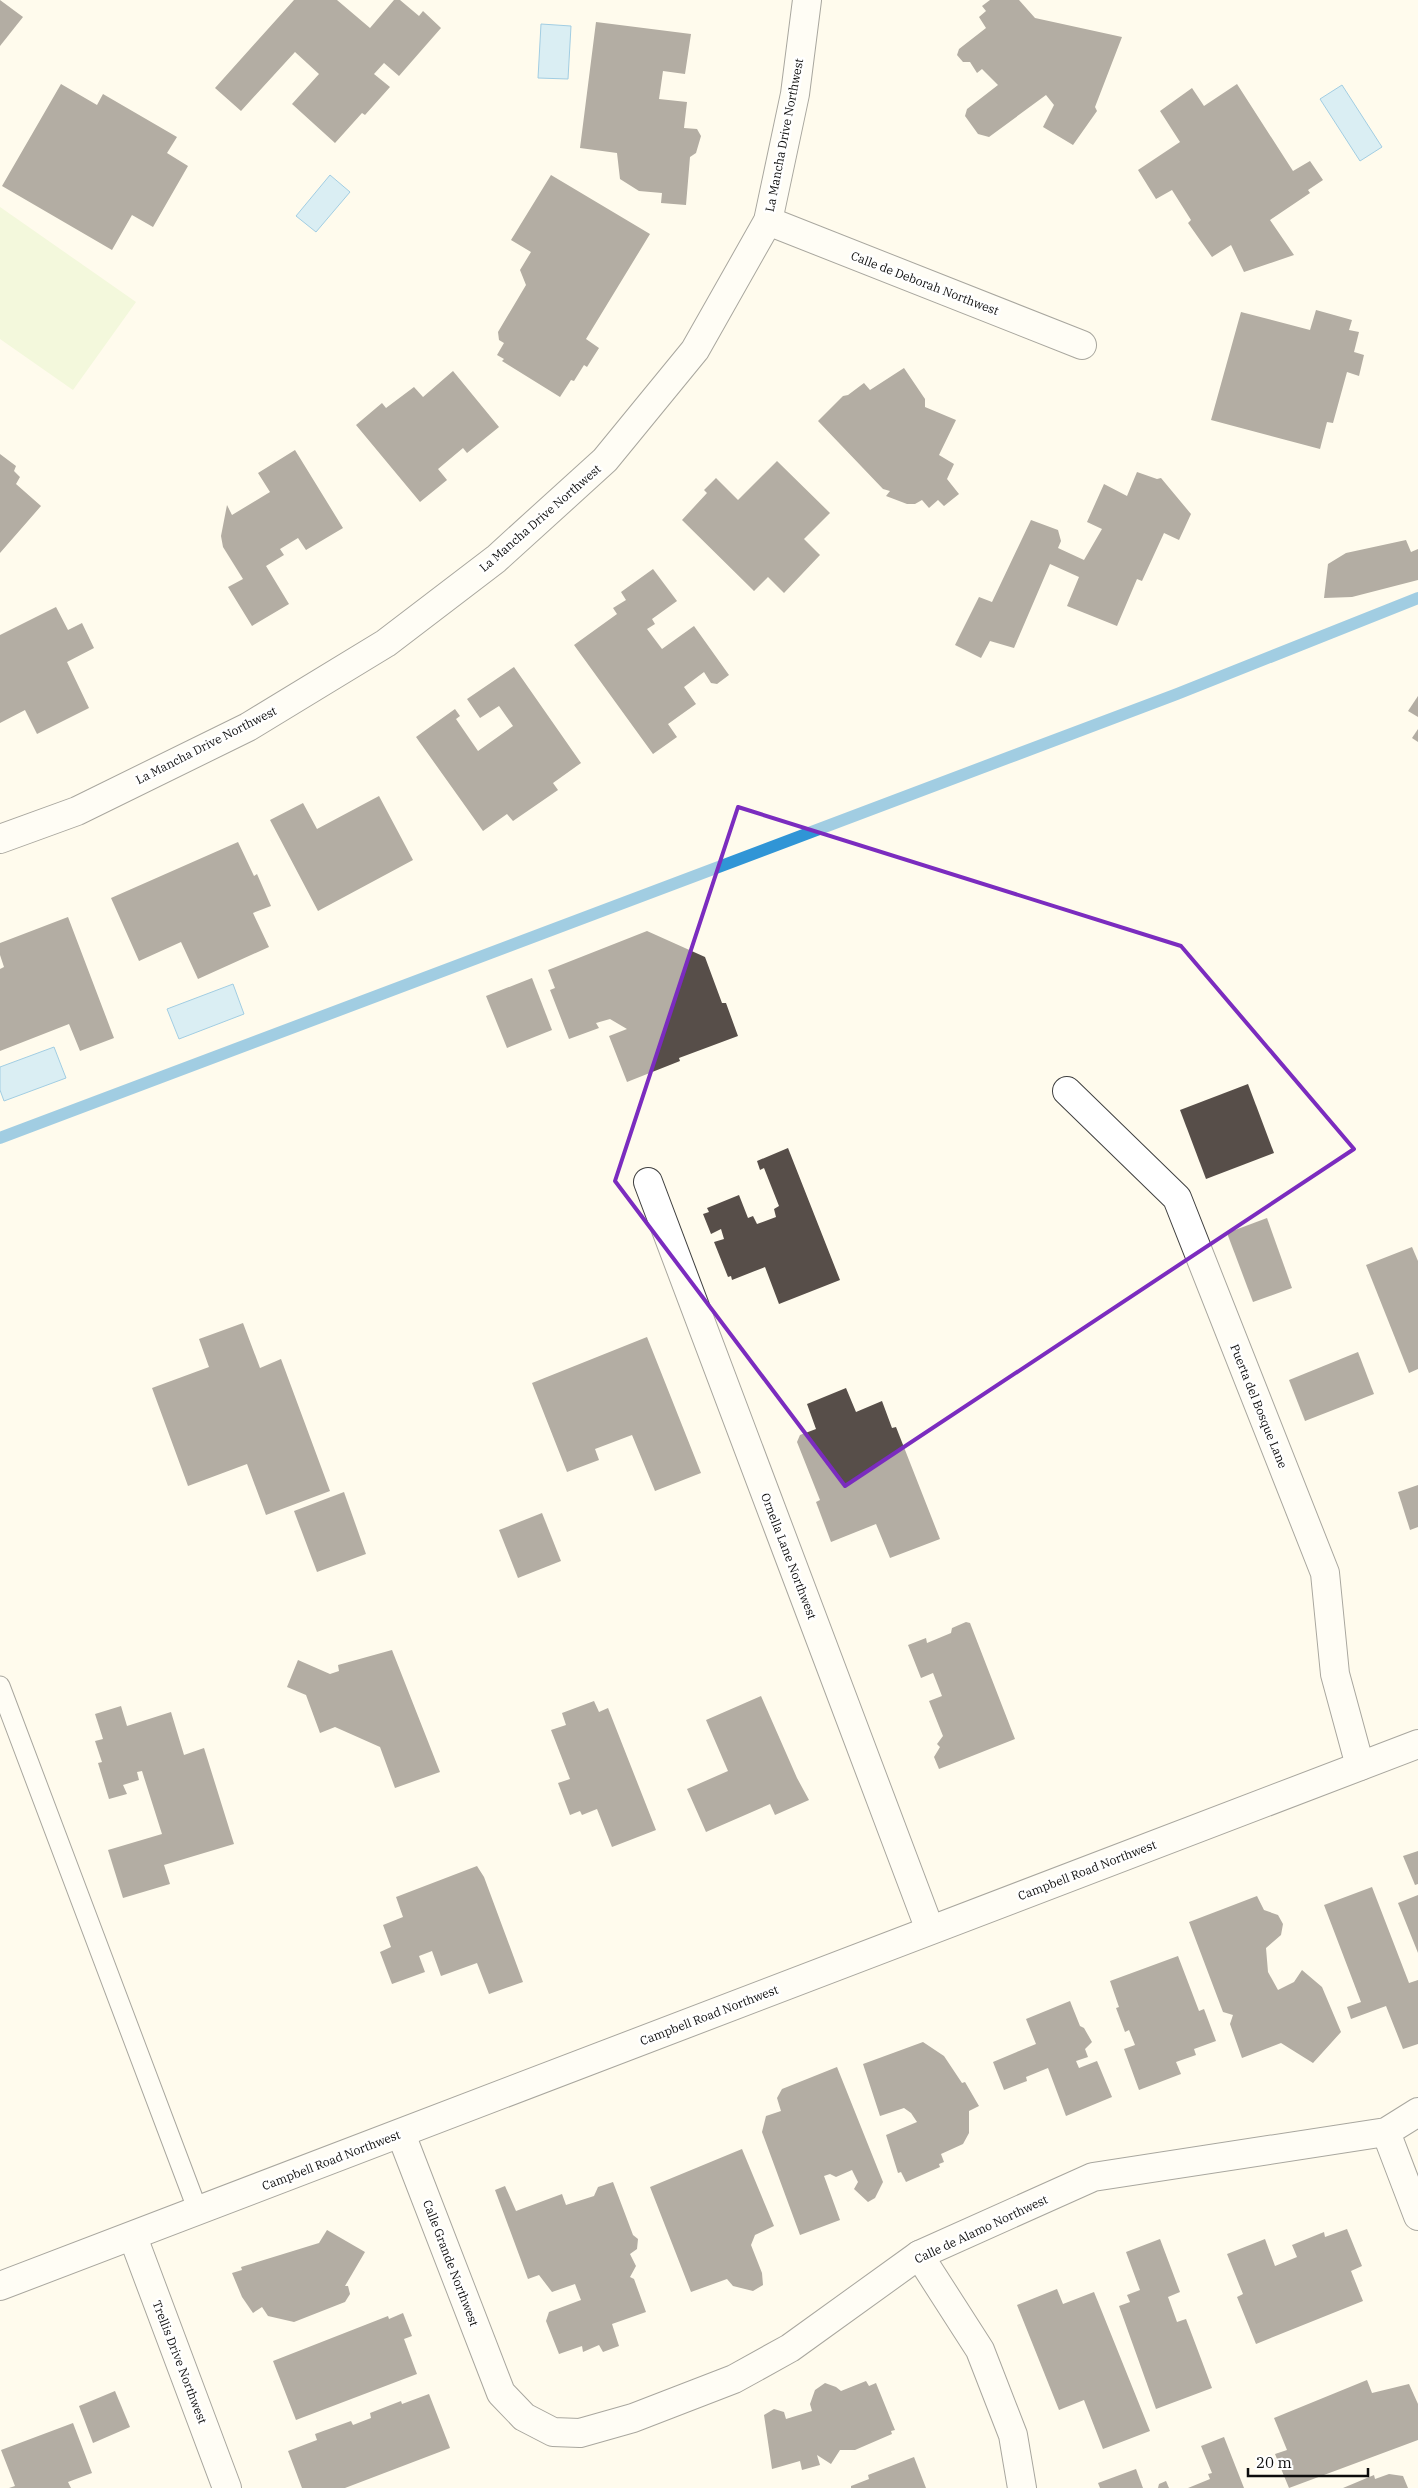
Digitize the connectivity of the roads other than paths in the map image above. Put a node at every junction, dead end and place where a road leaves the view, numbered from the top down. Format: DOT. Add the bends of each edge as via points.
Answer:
graph roads {
  1 [pos="807,0"];
  2 [pos="768,221"];
  3 [pos="1082,344"];
  4 [pos="0,839"];
  5 [pos="1067,1091"];
  6 [pos="648,1182"];
  7 [pos="0,1686"];
  8 [pos="1418,1744"];
  9 [pos="1360,1766"];
  10 [pos="930,1930"];
  11 [pos="1418,2112"];
  12 [pos="1386,2132"];
  13 [pos="401,2134"];
  14 [pos="198,2211"];
  15 [pos="1418,2216"];
  16 [pos="133,2237"];
  17 [pos="919,2255"];
  18 [pos="0,2286"];
  19 [pos="501,2393"];
  20 [pos="227,2488"];
  21 [pos="1022,2488"];
  1 -- 2 [label="street, La Mancha Drive Northwest" via="795,94"];
  2 -- 3 [label="street, Calle de Deborah Northwest"];
  2 -- 4 [label="street, La Mancha Drive Northwest" via="689,357 605,460 496,559 386,643 248,726 77,811"];
  5 -- 9 [label="street, Puerta del Bosque Lane" via="1177,1198 1325,1573 1335,1674"];
  6 -- 10 [label="street, Ornella Lane Northwest"];
  7 -- 14 [label="lane"];
  8 -- 9 [label="street, Campbell Road Northwest"];
  9 -- 10 [label="street, Campbell Road Northwest"];
  10 -- 13 [label="street, Campbell Road Northwest"];
  11 -- 12 [label="street, Calle de Alamo Northwest"];
  12 -- 15 [label="street"];
  12 -- 17 [label="street, Calle de Alamo Northwest" via="1092,2177"];
  13 -- 14 [label="street, Campbell Road Northwest"];
  13 -- 19 [label="street, Calle Grande Northwest"];
  14 -- 16 [label="street, Campbell Road Northwest"];
  16 -- 18 [label="street, Campbell Road Northwest"];
  16 -- 20 [label="street, Trellis Drive Northwest"];
  17 -- 19 [label="street, Calle de Alamo Northwest" via="790,2348 734,2379 633,2418 580,2433 553,2432 524,2417"];
  17 -- 21 [label="street" via="980,2350 1013,2435"];
}
